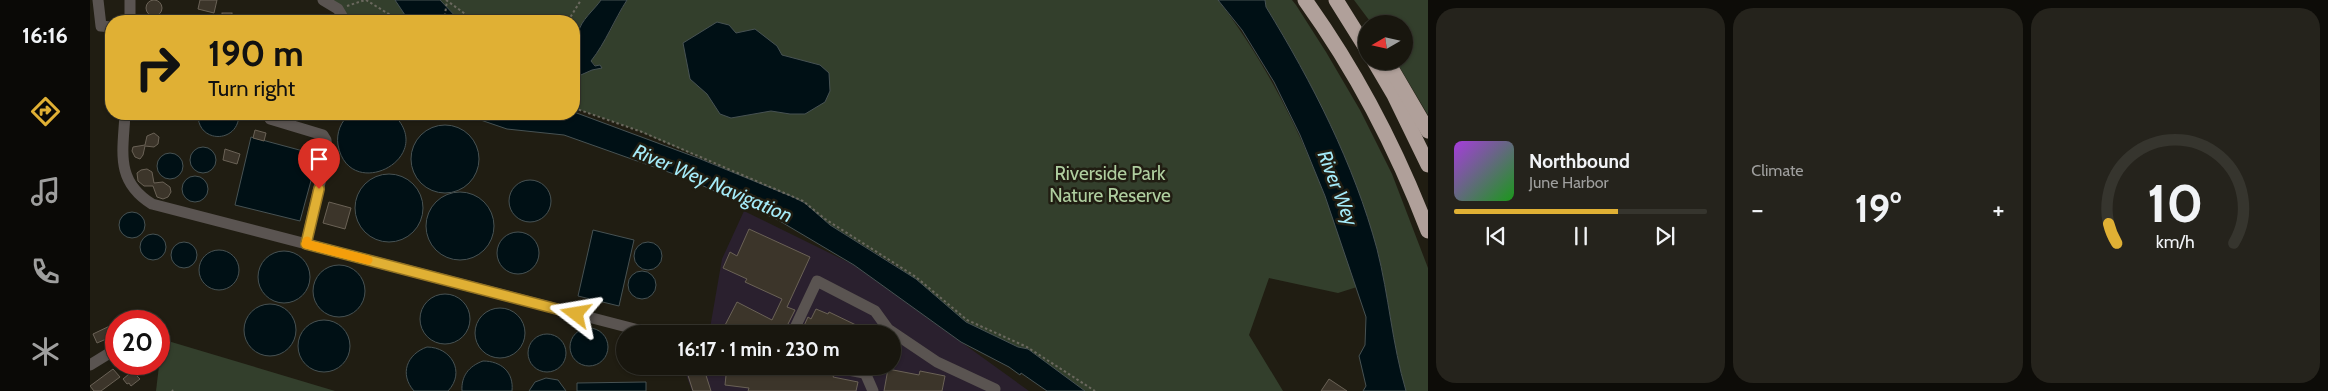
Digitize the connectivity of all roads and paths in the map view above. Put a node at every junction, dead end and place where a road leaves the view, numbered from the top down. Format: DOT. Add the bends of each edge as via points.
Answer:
graph roads {
  1 [pos="98,0"];
  2 [pos="130,0"];
  3 [pos="323,0"];
  4 [pos="365,0"];
  5 [pos="447,0"];
  6 [pos="452,0"];
  7 [pos="581,0"];
  8 [pos="1305,0"];
  9 [pos="1336,0"];
  10 [pos="1347,0"];
  11 [pos="450,3"];
  12 [pos="338,9"];
  13 [pos="130,15"];
  14 [pos="341,15"];
  15 [pos="390,15"];
  16 [pos="445,15"];
  17 [pos="467,15"];
  18 [pos="572,15"];
  19 [pos="1358,16"];
  20 [pos="105,26"];
  21 [pos="1358,35"];
  22 [pos="1379,70"];
  23 [pos="1393,70"];
  24 [pos="580,110"];
  25 [pos="125,120"];
  26 [pos="277,120"];
  27 [pos="1428,131"];
  28 [pos="1428,165"];
  29 [pos="1428,231"];
  30 [pos="306,244"];
  31 [pos="619,325"];
  32 [pos="796,325"];
  33 [pos="881,325"];
  34 [pos="901,341"];
  35 [pos="105,355"];
  36 [pos="90,365"];
  37 [pos="865,375"];
  38 [pos="994,390"];
  39 [pos="873,391"];
  40 [pos="1095,391"];
  1 -- 20 [label="street" via="101,26"];
  2 -- 13 [label="street"];
  3 -- 12 [label="street"];
  4 -- 12 [label="path"];
  4 -- 15 [label="path"];
  5 -- 11 [label="path"];
  5 -- 16 [label="path"];
  6 -- 11 [label="path"];
  7 -- 18 [label="path"];
  8 -- 29 [label="highway" via="1341,54 1381,125"];
  9 -- 21 [label="highway"];
  10 -- 19 [label="highway"];
  11 -- 17 [label="path"];
  12 -- 14 [label="street"];
  22 -- 28 [label="highway"];
  23 -- 27 [label="highway"];
  24 -- 40 [label="path" via="642,132 803,201 825,219 916,277 966,320 1027,347"];
  25 -- 30 [label="street" via="124,170 131,186 143,198 163,208"];
  26 -- 30 [label="street" via="318,132 326,140 327,152"];
  30 -- 31 [label="street"];
  32 -- 33 [label="street" via="817,281 875,311"];
  34 -- 38 [label="street"];
  35 -- 36 [label="street"];
  37 -- 39 [label="street"];
}
